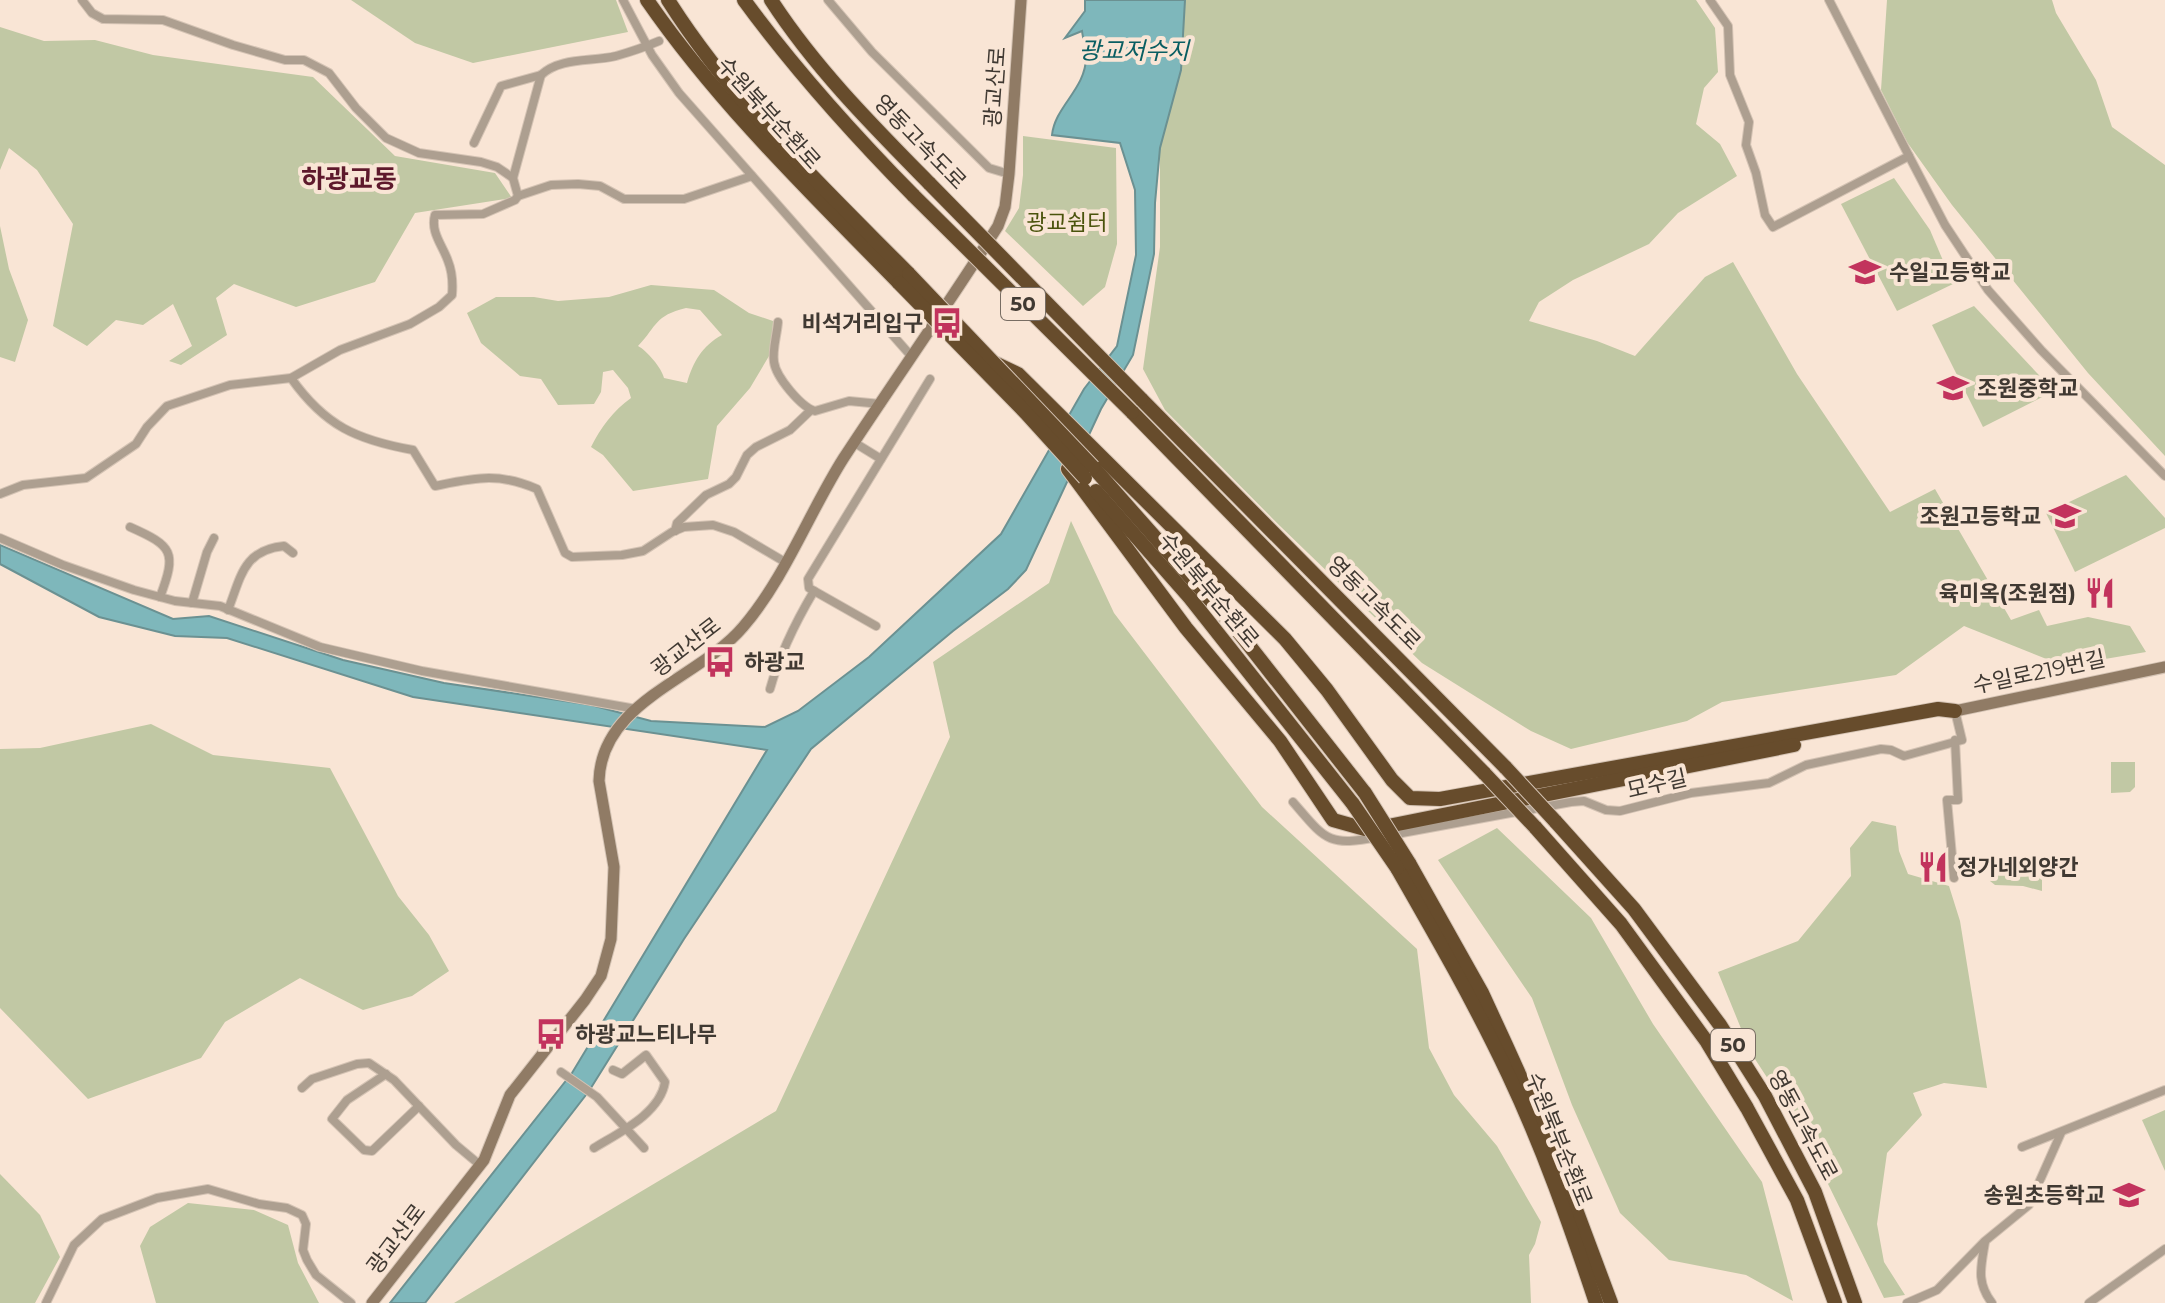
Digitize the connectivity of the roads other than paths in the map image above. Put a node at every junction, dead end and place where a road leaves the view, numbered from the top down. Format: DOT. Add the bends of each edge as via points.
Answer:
graph roads {
  1 [pos="82,0"];
  2 [pos="623,0"];
  3 [pos="647,0"];
  4 [pos="668,0"];
  5 [pos="745,0"];
  6 [pos="771,0"];
  7 [pos="828,0"];
  8 [pos="1021,0"];
  9 [pos="1710,0"];
  10 [pos="1829,0"];
  11 [pos="659,41"];
  12 [pos="647,46"];
  13 [pos="541,75"];
  14 [pos="474,143"];
  15 [pos="1909,156"];
  16 [pos="1009,174"];
  17 [pos="752,176"];
  18 [pos="513,178"];
  19 [pos="518,196"];
  20 [pos="904,279"];
  21 [pos="778,322"];
  22 [pos="912,357"];
  23 [pos="291,378"];
  24 [pos="930,379"];
  25 [pos="881,404"];
  26 [pos="811,410"];
  27 [pos="855,443"];
  28 [pos="881,459"];
  29 [pos="1090,471"];
  30 [pos="2165,476"];
  31 [pos="0,494"];
  32 [pos="130,527"];
  33 [pos="675,531"];
  34 [pos="0,538"];
  35 [pos="214,538"];
  36 [pos="293,553"];
  37 [pos="785,562"];
  38 [pos="814,591"];
  39 [pos="160,597"];
  40 [pos="192,603"];
  41 [pos="228,610"];
  42 [pos="876,626"];
  43 [pos="2165,667"];
  44 [pos="770,689"];
  45 [pos="633,711"];
  46 [pos="1955,711"];
  47 [pos="1955,743"];
  48 [pos="1293,802"];
  49 [pos="1403,866"];
  50 [pos="1954,878"];
  51 [pos="613,1070"];
  52 [pos="386,1074"];
  53 [pos="564,1074"];
  54 [pos="302,1088"];
  55 [pos="2165,1090"];
  56 [pos="419,1106"];
  57 [pos="626,1128"];
  58 [pos="2061,1133"];
  59 [pos="2022,1147"];
  60 [pos="594,1148"];
  61 [pos="644,1148"];
  62 [pos="480,1165"];
  63 [pos="1985,1241"];
  64 [pos="2165,1249"];
  65 [pos="46,1303"];
  66 [pos="351,1303"];
  67 [pos="372,1303"];
  68 [pos="1596,1303"];
  69 [pos="1611,1303"];
  70 [pos="1835,1303"];
  71 [pos="1855,1303"];
  72 [pos="1907,1303"];
  73 [pos="1992,1303"];
  74 [pos="2089,1303"];
  1 -- 18 [label="street" via="103,19 163,20 285,60 304,60 329,73 386,138 419,153 497,167"];
  2 -- 12 [label="street"];
  3 -- 20 [label="highway, 수원북부순환로" via="761,141"];
  4 -- 20 [label="highway, 수원북부순환로" via="767,130"];
  5 -- 70 [label="highway, 영동고속도로 / 50, bridge" via="841,122 1485,774 1621,924 1707,1042 1747,1108 1797,1200"];
  6 -- 71 [label="highway, 영동고속도로 / 50, bridge" via="856,109 1506,768 1634,909 1765,1096 1815,1192"];
  7 -- 16 [label="street" via="872,52 989,168"];
  8 -- 16 [label="street, 광교산로"];
  9 -- 15 [label="street" via="1728,26 1730,75 1749,122 1746,145 1773,227"];
  10 -- 15 [label="street"];
  11 -- 12 [label="street"];
  12 -- 13 [label="street" via="613,57 573,61"];
  12 -- 17 [label="street" via="679,93"];
  13 -- 14 [label="street" via="501,86"];
  13 -- 18 [label="street"];
  15 -- 30 [label="street" via="1945,225 1988,290"];
  16 -- 22 [label="street, 광교산로" via="998,226"];
  17 -- 19 [label="street" via="684,199 624,199 600,186 578,184 551,185"];
  17 -- 22 [label="street"];
  18 -- 19 [label="street"];
  19 -- 23 [label="street" via="483,214 435,215 453,283 448,300 410,324 340,350"];
  20 -- 29 [label="highway, 수원북부순환로, bridge" via="992,362"];
  20 -- 29 [label="highway, 수원북부순환로, bridge" via="1026,413"];
  21 -- 26 [label="street" via="776,370"];
  22 -- 25 [label="street, 광교산로"];
  23 -- 31 [label="street" via="230,385 175,402 136,444 86,478 23,485"];
  23 -- 33 [label="street" via="332,423 376,444 413,450 435,486 488,476 537,489 565,553 572,557 643,551"];
  24 -- 28 [label="street"];
  25 -- 26 [label="street" via="849,401"];
  25 -- 27 [label="street, 광교산로"];
  26 -- 33 [label="street" via="790,430 747,455 736,477 706,495"];
  27 -- 28 [label="street"];
  27 -- 37 [label="street, 광교산로"];
  28 -- 38 [label="street" via="808,579"];
  29 -- 46 [label="highway" via="1285,639 1410,798 1440,799 1938,709"];
  29 -- 46 [label="highway" via="1186,628 1280,741 1333,820 1365,829"];
  29 -- 49 [label="highway, 수원북부순환로, bridge"];
  29 -- 49 [label="highway, 수원북부순환로, bridge" via="1237,630 1365,793"];
  32 -- 39 [label="street" via="158,539 170,556"];
  33 -- 37 [label="street" via="713,525"];
  34 -- 39 [label="street"];
  35 -- 40 [label="street"];
  36 -- 41 [label="street" via="284,546 252,556"];
  37 -- 45 [label="street, 광교산로" via="743,627 709,658"];
  38 -- 42 [label="street"];
  38 -- 44 [label="street" via="778,657"];
  39 -- 40 [label="street"];
  40 -- 41 [label="street"];
  41 -- 45 [label="street" via="320,647 390,665"];
  43 -- 46 [label="street, 수일로219번길"];
  45 -- 62 [label="street, 광교산로" via="613,734 599,775 614,867 613,923 605,966 585,1000 510,1095"];
  46 -- 47 [label="street, 수일로219번길"];
  47 -- 48 [label="street, 모수길" via="1904,756 1881,749 1806,765 1769,783 1691,793 1620,811 1571,802 1361,840 1322,836"];
  47 -- 50 [label="street, 수일로219번길" via="1958,800 1947,800"];
  49 -- 68 [label="highway, 수원북부순환로" via="1508,1073 1555,1184"];
  49 -- 69 [label="highway, 수원북부순환로" via="1482,993 1556,1156"];
  51 -- 57 [label="street" via="622,1074 646,1055 665,1082 655,1102"];
  52 -- 54 [label="street" via="369,1063 357,1064 312,1079"];
  52 -- 56 [label="street"];
  52 -- 56 [label="street" via="347,1100 332,1119 364,1150 372,1151"];
  53 -- 57 [label="street"];
  55 -- 58 [label="street"];
  56 -- 62 [label="street"];
  57 -- 60 [label="street"];
  57 -- 61 [label="street"];
  58 -- 59 [label="street"];
  58 -- 63 [label="street" via="2029,1205"];
  62 -- 67 [label="street, 광교산로"];
  63 -- 72 [label="street" via="1937,1290"];
  63 -- 73 [label="street" via="1980,1274"];
  64 -- 74 [label="street"];
  65 -- 66 [label="street" via="74,1245 102,1219 157,1198 208,1189 302,1215 307,1260 316,1275"];
}
